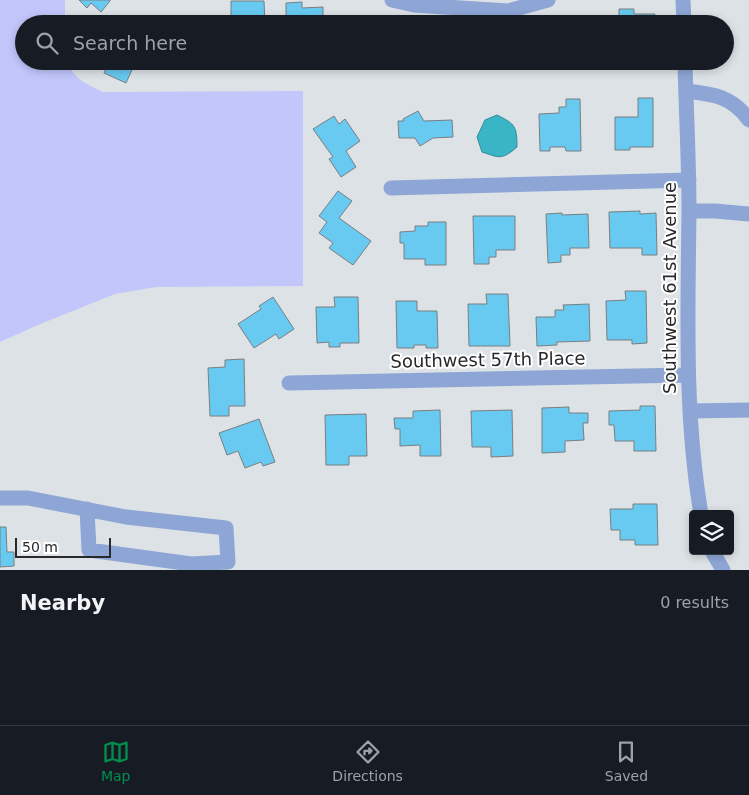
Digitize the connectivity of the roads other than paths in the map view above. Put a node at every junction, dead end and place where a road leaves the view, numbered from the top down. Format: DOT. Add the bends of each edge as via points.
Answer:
graph roads {
  1 [pos="392,0"];
  2 [pos="548,0"];
  3 [pos="683,0"];
  4 [pos="684,15"];
  5 [pos="685,70"];
  6 [pos="686,91"];
  7 [pos="747,114"];
  8 [pos="689,180"];
  9 [pos="391,188"];
  10 [pos="689,211"];
  11 [pos="749,214"];
  12 [pos="687,375"];
  13 [pos="288,383"];
  14 [pos="749,410"];
  15 [pos="691,412"];
  16 [pos="0,498"];
  17 [pos="88,509"];
  18 [pos="700,510"];
  19 [pos="714,555"];
  20 [pos="191,567"];
  21 [pos="723,570"];
  1 -- 2 [label="street" via="414,5 508,10"];
  3 -- 4 [label="street"];
  5 -- 6 [label="street, Southwest 61st Avenue"];
  6 -- 7 [label="street" via="731,101"];
  6 -- 8 [label="street, Southwest 61st Avenue"];
  8 -- 9 [label="street"];
  8 -- 10 [label="street, Southwest 61st Avenue"];
  10 -- 11 [label="street"];
  10 -- 12 [label="street, Southwest 61st Avenue"];
  12 -- 13 [label="street, Southwest 57th Place"];
  12 -- 15 [label="street, Southwest 61st Avenue"];
  14 -- 15 [label="street"];
  15 -- 18 [label="street, Southwest 61st Avenue"];
  16 -- 17 [label="street" via="28,498"];
  17 -- 20 [label="street" via="89,550"];
  17 -- 20 [label="street" via="126,517 226,528 228,562"];
  19 -- 21 [label="street"];
}
